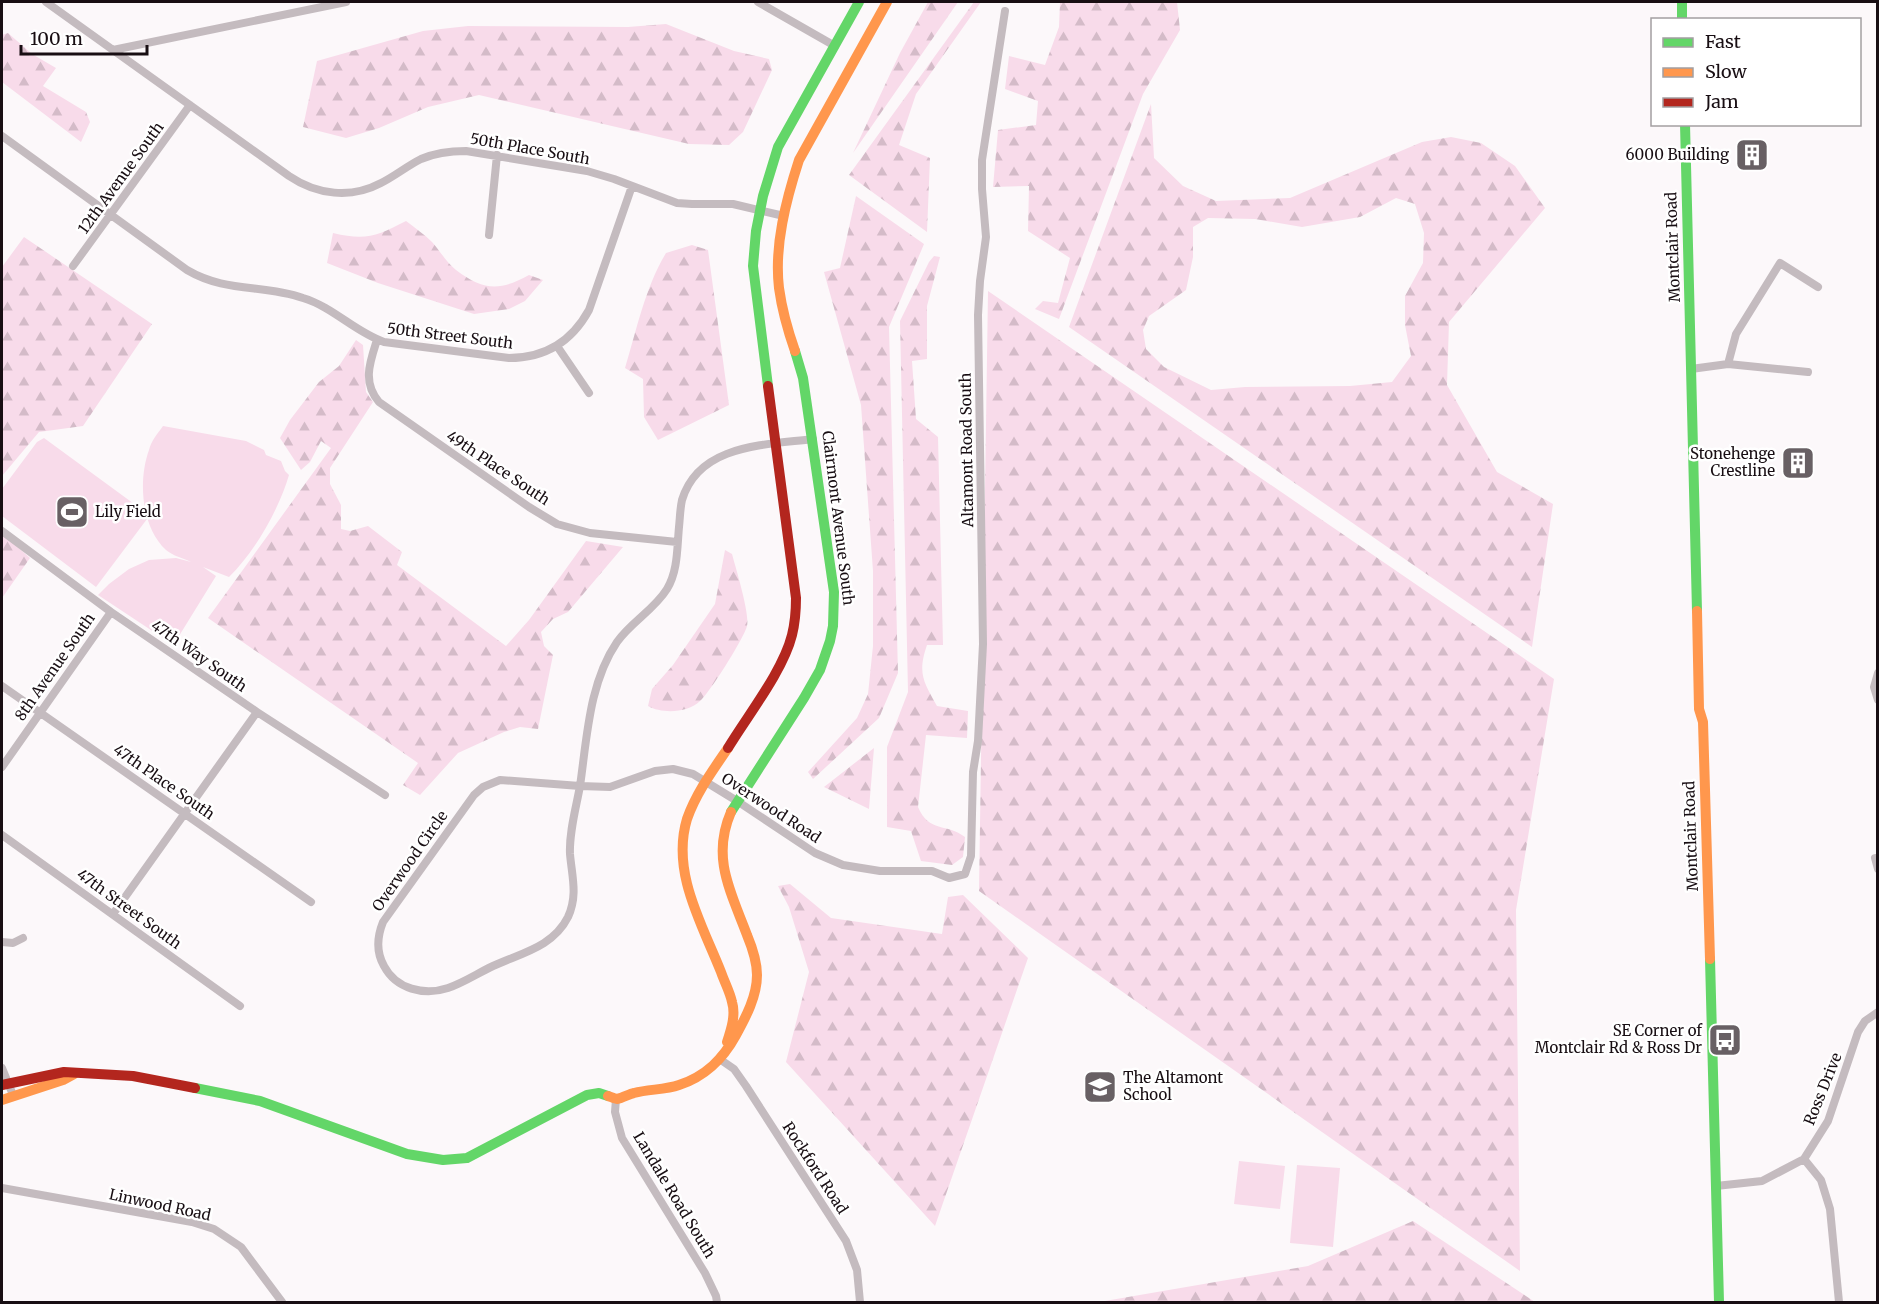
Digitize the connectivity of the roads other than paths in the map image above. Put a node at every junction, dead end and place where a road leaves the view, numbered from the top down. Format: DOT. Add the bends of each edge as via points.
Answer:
graph roads {
  1 [pos="46,2"];
  2 [pos="345,2"];
  3 [pos="758,2"];
  4 [pos="858,2"];
  5 [pos="887,2"];
  6 [pos="1682,2"];
  7 [pos="1005,11"];
  8 [pos="1682,18"];
  9 [pos="835,46"];
  10 [pos="113,50"];
  11 [pos="190,105"];
  12 [pos="1685,126"];
  13 [pos="2,136"];
  14 [pos="497,155"];
  15 [pos="632,186"];
  16 [pos="761,210"];
  17 [pos="111,215"];
  18 [pos="784,216"];
  19 [pos="489,235"];
  20 [pos="73,266"];
  21 [pos="1818,287"];
  22 [pos="377,340"];
  23 [pos="557,346"];
  24 [pos="1728,364"];
  25 [pos="1691,369"];
  26 [pos="1808,372"];
  27 [pos="589,393"];
  28 [pos="813,439"];
  29 [pos="774,444"];
  30 [pos="2,531"];
  31 [pos="677,542"];
  32 [pos="111,612"];
  33 [pos="1878,673"];
  34 [pos="2,686"];
  35 [pos="1878,700"];
  36 [pos="40,712"];
  37 [pos="257,712"];
  38 [pos="2,767"];
  39 [pos="705,781"];
  40 [pos="580,786"];
  41 [pos="386,795"];
  42 [pos="737,801"];
  43 [pos="185,813"];
  44 [pos="2,835"];
  45 [pos="1875,858"];
  46 [pos="1878,870"];
  47 [pos="949,878"];
  48 [pos="311,902"];
  49 [pos="114,914"];
  50 [pos="23,938"];
  51 [pos="2,942"];
  52 [pos="240,1006"];
  53 [pos="1878,1011"];
  54 [pos="721,1060"];
  55 [pos="2,1068"];
  56 [pos="76,1073"];
  57 [pos="5,1083"];
  58 [pos="13,1095"];
  59 [pos="616,1099"];
  60 [pos="2,1100"];
  61 [pos="1804,1159"];
  62 [pos="1716,1186"];
  63 [pos="2,1188"];
  64 [pos="282,1302"];
  65 [pos="717,1302"];
  66 [pos="860,1302"];
  67 [pos="1719,1302"];
  68 [pos="1839,1302"];
  1 -- 10 [label="street, 50th Place South"];
  2 -- 10 [label="street"];
  3 -- 9 [label="street"];
  4 -- 9 [label="street"];
  5 -- 18 [label="street, Clairmont Avenue South" via="804,149"];
  6 -- 8 [label="street"];
  7 -- 47 [label="street, Altamont Road South" via="981,173 986,237 978,315 983,644 971,856 964,874"];
  9 -- 16 [label="street" via="778,147"];
  10 -- 11 [label="street, 50th Place South"];
  11 -- 14 [label="street, 50th Place South" via="298,182 327,192 368,189 437,153"];
  11 -- 17 [label="street, 12th Avenue South"];
  12 -- 25 [label="street, Montclair Road"];
  13 -- 17 [label="street, 50th Street South"];
  14 -- 15 [label="street, 50th Place South" via="587,171"];
  14 -- 19 [label="street"];
  15 -- 16 [label="street, 50th Place South" via="678,203 724,203"];
  15 -- 23 [label="street, 50th Street South" via="589,310 579,327"];
  16 -- 18 [label="street, 50th Place South"];
  16 -- 29 [label="street" via="753,247 753,270"];
  17 -- 20 [label="street, 12th Avenue South"];
  17 -- 22 [label="street, 50th Street South" via="203,279 306,298"];
  18 -- 28 [label="street, Clairmont Avenue South" via="778,256 779,287 803,378"];
  21 -- 24 [label="street" via="1780,263 1736,334"];
  22 -- 23 [label="street, 50th Street South" via="509,358 539,354"];
  22 -- 31 [label="street, 49th Place South" via="368,378 379,402 529,507 557,524 590,533"];
  23 -- 27 [label="street"];
  24 -- 25 [label="street"];
  24 -- 26 [label="street"];
  25 -- 62 [label="street, Montclair Road"];
  28 -- 29 [label="street"];
  28 -- 42 [label="street, Clairmont Avenue South" via="834,592 832,640 814,682"];
  29 -- 31 [label="street" via="726,453 702,469 683,498"];
  29 -- 39 [label="street" via="796,623 780,665"];
  30 -- 32 [label="street, 47th Way South"];
  31 -- 40 [label="street" via="675,568 667,589 623,634 601,672"];
  32 -- 36 [label="street, 8th Avenue South"];
  32 -- 37 [label="street, 47th Way South"];
  33 -- 35 [label="street" via="1874,687"];
  34 -- 36 [label="street, 47th Place South"];
  36 -- 38 [label="street, 8th Avenue South"];
  36 -- 43 [label="street, 47th Place South"];
  37 -- 41 [label="street, 47th Way South"];
  37 -- 43 [label="street"];
  39 -- 40 [label="street, Overwood Road" via="673,769 655,771 617,786"];
  39 -- 42 [label="street, Overwood Road"];
  39 -- 54 [label="street" via="687,820 683,867 688,890 733,1003 732,1024"];
  40 -- 40 [label="street, Overwood Circle" via="570,853 574,895 558,932 539,947 441,990 408,988 390,976 378,950 383,922 474,795 489,784 506,780"];
  42 -- 47 [label="street, Overwood Road" via="814,853 843,865 880,871 932,871"];
  42 -- 54 [label="street, Clairmont Avenue South" via="723,835 723,872 757,966 748,1010"];
  43 -- 48 [label="street, 47th Place South"];
  43 -- 49 [label="street"];
  44 -- 49 [label="street, 47th Street South"];
  45 -- 46 [label="street"];
  49 -- 52 [label="street, 47th Street South"];
  50 -- 51 [label="street" via="13,943"];
  53 -- 61 [label="street, Ross Drive" via="1858,1032 1828,1121"];
  54 -- 59 [label="street, Clairmont Avenue South" via="681,1085 635,1091"];
  54 -- 66 [label="street, Rockford Road" via="734,1069 746,1086 846,1241 857,1270"];
  55 -- 57 [label="street"];
  56 -- 57 [label="street, Clairmont Avenue South"];
  56 -- 58 [label="street, Clairmont Avenue South"];
  56 -- 59 [label="street, Clairmont Avenue South" via="133,1076 260,1101 407,1154 443,1160 467,1158 587,1095 599,1093"];
  57 -- 58 [label="street"];
  58 -- 60 [label="street, Clairmont Avenue South"];
  59 -- 65 [label="street, Landale Road South" via="622,1138 705,1273"];
  61 -- 62 [label="street" via="1762,1181"];
  61 -- 68 [label="street" via="1821,1180 1830,1209"];
  62 -- 67 [label="street, Montclair Road"];
  63 -- 64 [label="street, Linwood Road" via="214,1229 241,1247"];
}
